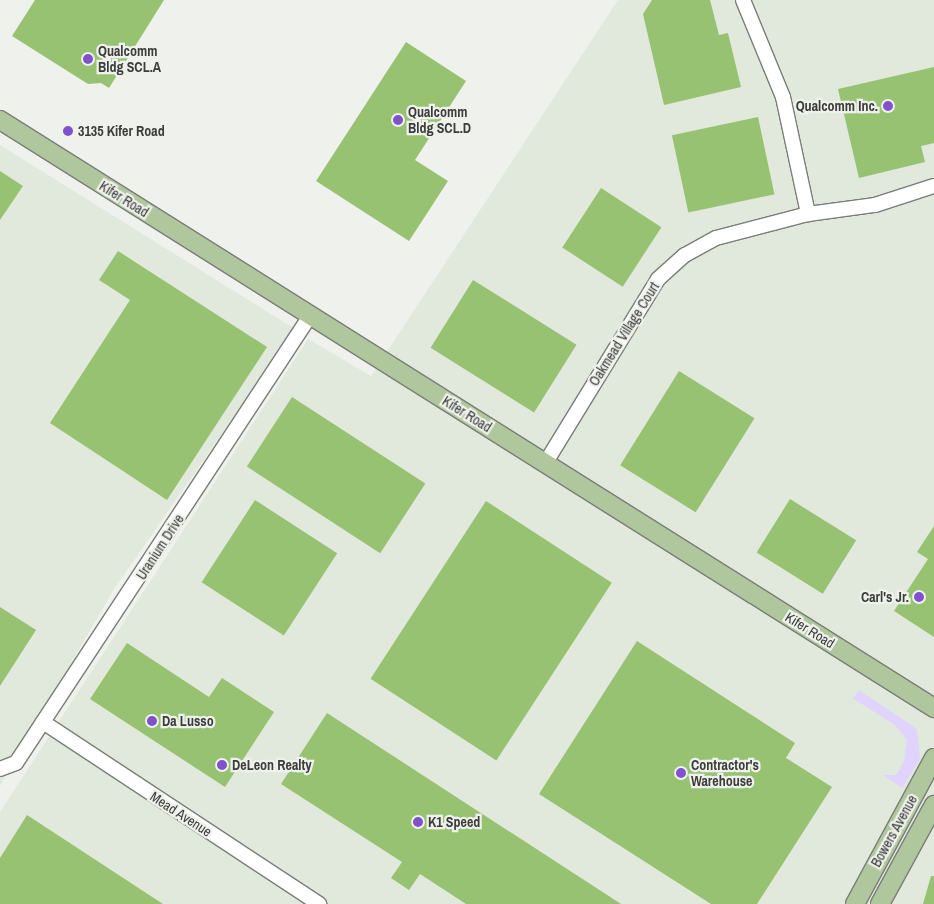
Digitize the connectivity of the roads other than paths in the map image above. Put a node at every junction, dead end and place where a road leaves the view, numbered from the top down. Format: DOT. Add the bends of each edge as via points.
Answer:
graph roads {
  1 [pos="743,0"];
  2 [pos="0,120"];
  3 [pos="934,186"];
  4 [pos="808,214"];
  5 [pos="310,316"];
  6 [pos="546,462"];
  7 [pos="934,708"];
  8 [pos="43,722"];
  9 [pos="934,758"];
  10 [pos="0,769"];
  11 [pos="934,805"];
  12 [pos="319,904"];
  13 [pos="855,904"];
  14 [pos="880,904"];
  1 -- 4 [label="street" via="783,97"];
  2 -- 5 [label="main road, Kifer Road"];
  3 -- 4 [label="street, Oakmead Village Court" via="875,205"];
  4 -- 6 [label="street, Oakmead Village Court" via="716,238 685,254 658,279"];
  5 -- 6 [label="main road, Kifer Road"];
  5 -- 8 [label="street, Uranium Drive"];
  6 -- 7 [label="main road, Kifer Road"];
  8 -- 10 [label="street, Uranium Drive" via="16,762"];
  8 -- 12 [label="street, Mead Avenue"];
  9 -- 13 [label="main road, Bowers Avenue"];
  11 -- 14 [label="main road, Bowers Avenue"];
}
